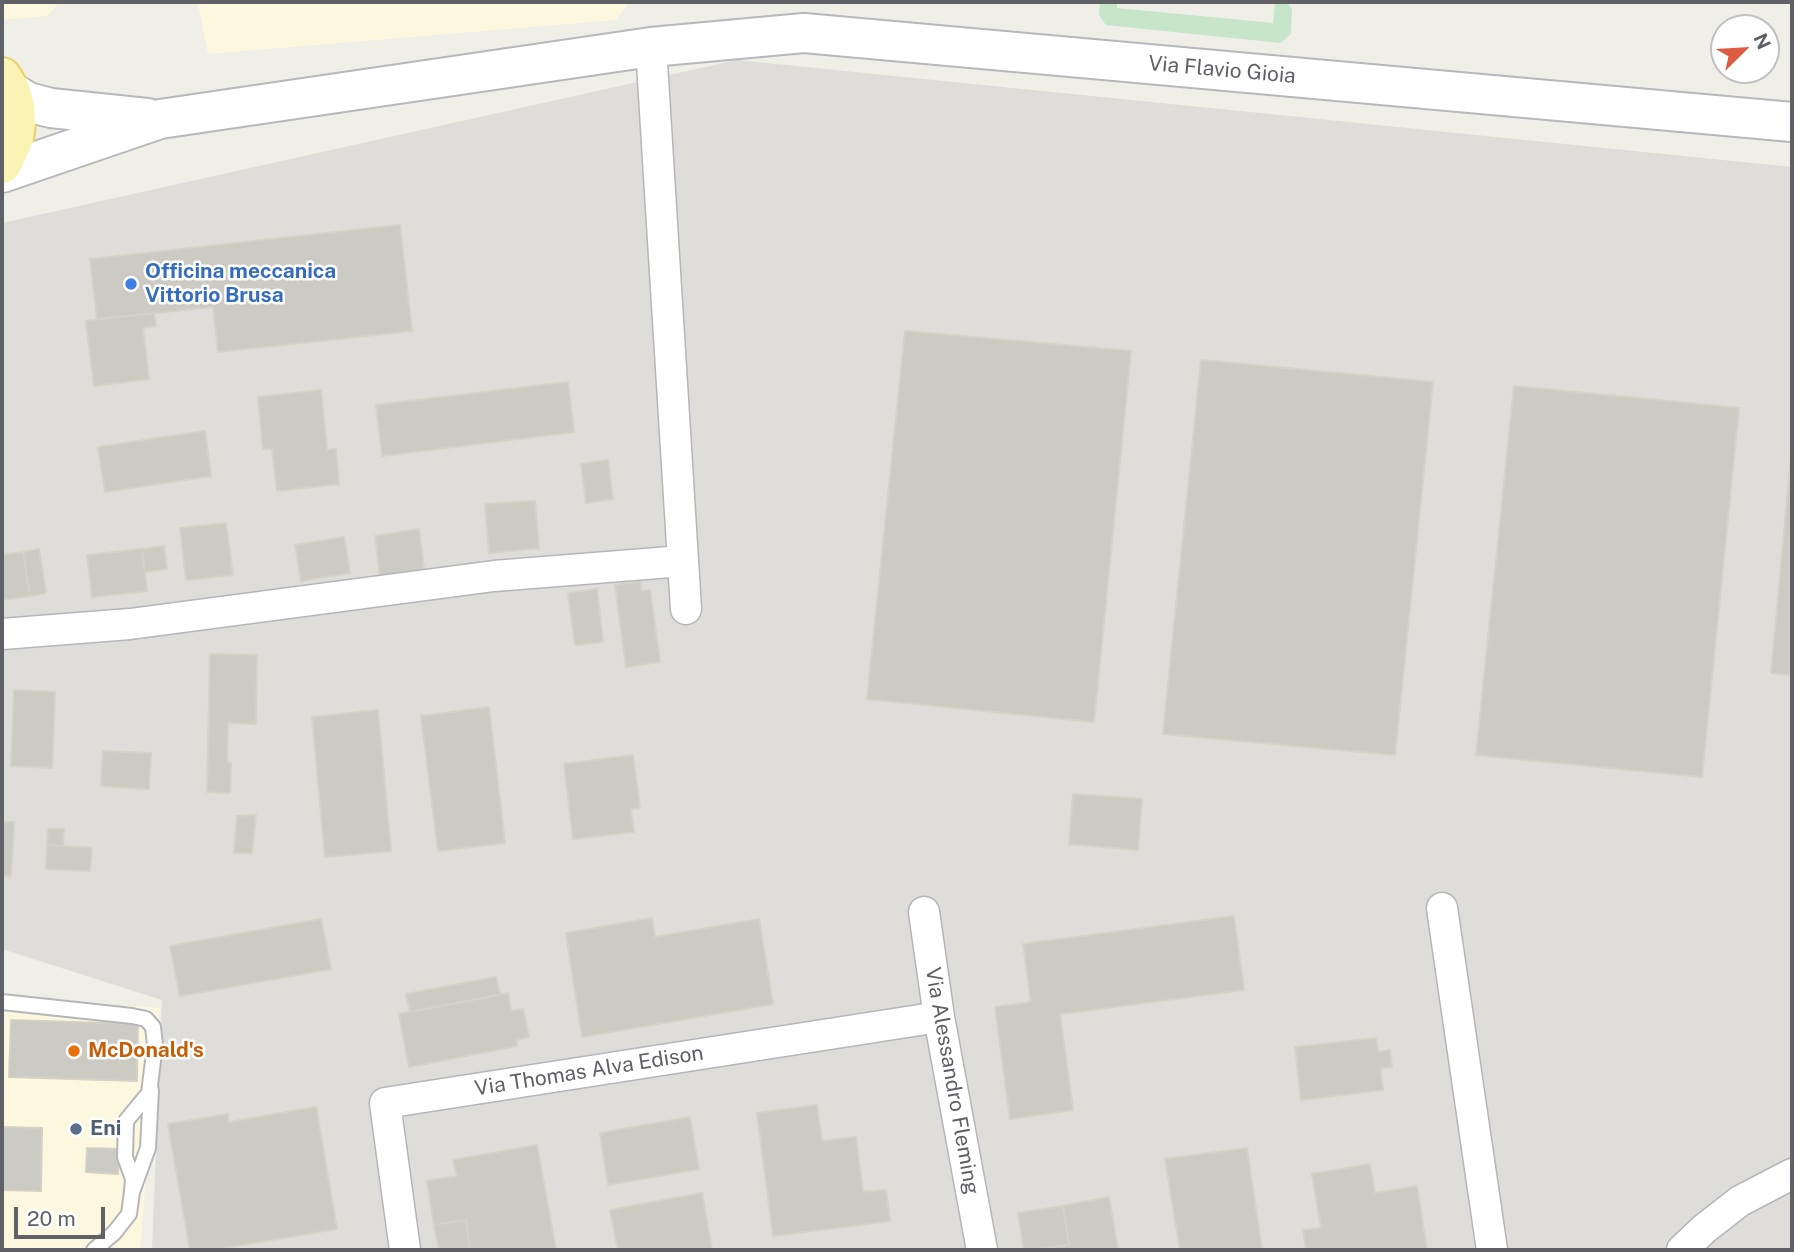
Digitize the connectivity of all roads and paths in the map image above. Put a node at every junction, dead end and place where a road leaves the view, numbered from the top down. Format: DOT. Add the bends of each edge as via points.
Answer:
graph roads {
  1 [pos="651,47"];
  2 [pos="6,85"];
  3 [pos="160,119"];
  4 [pos="1792,122"];
  5 [pos="2,164"];
  6 [pos="2,173"];
  7 [pos="682,561"];
  8 [pos="686,609"];
  9 [pos="2,634"];
  10 [pos="1442,908"];
  11 [pos="924,912"];
  12 [pos="2,1002"];
  13 [pos="939,1017"];
  14 [pos="151,1085"];
  15 [pos="1792,1174"];
  16 [pos="132,1192"];
  17 [pos="94,1250"];
  18 [pos="405,1250"];
  19 [pos="982,1250"];
  20 [pos="1492,1250"];
  21 [pos="1682,1250"];
  1 -- 3 [label="main road, Via Flavio Gioia"];
  1 -- 4 [label="main road, Via Flavio Gioia" via="804,33"];
  1 -- 7 [label="street"];
  2 -- 3 [label="main road" via="28,102 51,108"];
  2 -- 5 [label="main road" via="15,107 14,138"];
  3 -- 6 [label="main road"];
  7 -- 8 [label="street"];
  7 -- 9 [label="street" via="494,576 130,624"];
  10 -- 20 [label="street"];
  11 -- 13 [label="street, Via Alessandro Fleming"];
  12 -- 14 [label="lane" via="146,1019 153,1027 155,1045"];
  13 -- 18 [label="street, Via Thomas Alva Edison" via="385,1103"];
  13 -- 19 [label="street, Via Alessandro Fleming"];
  14 -- 16 [label="lane" via="148,1148"];
  14 -- 16 [label="lane" via="126,1121 125,1157 133,1179"];
  15 -- 21 [label="street" via="1740,1201"];
  16 -- 17 [label="lane" via="129,1214"];
}
